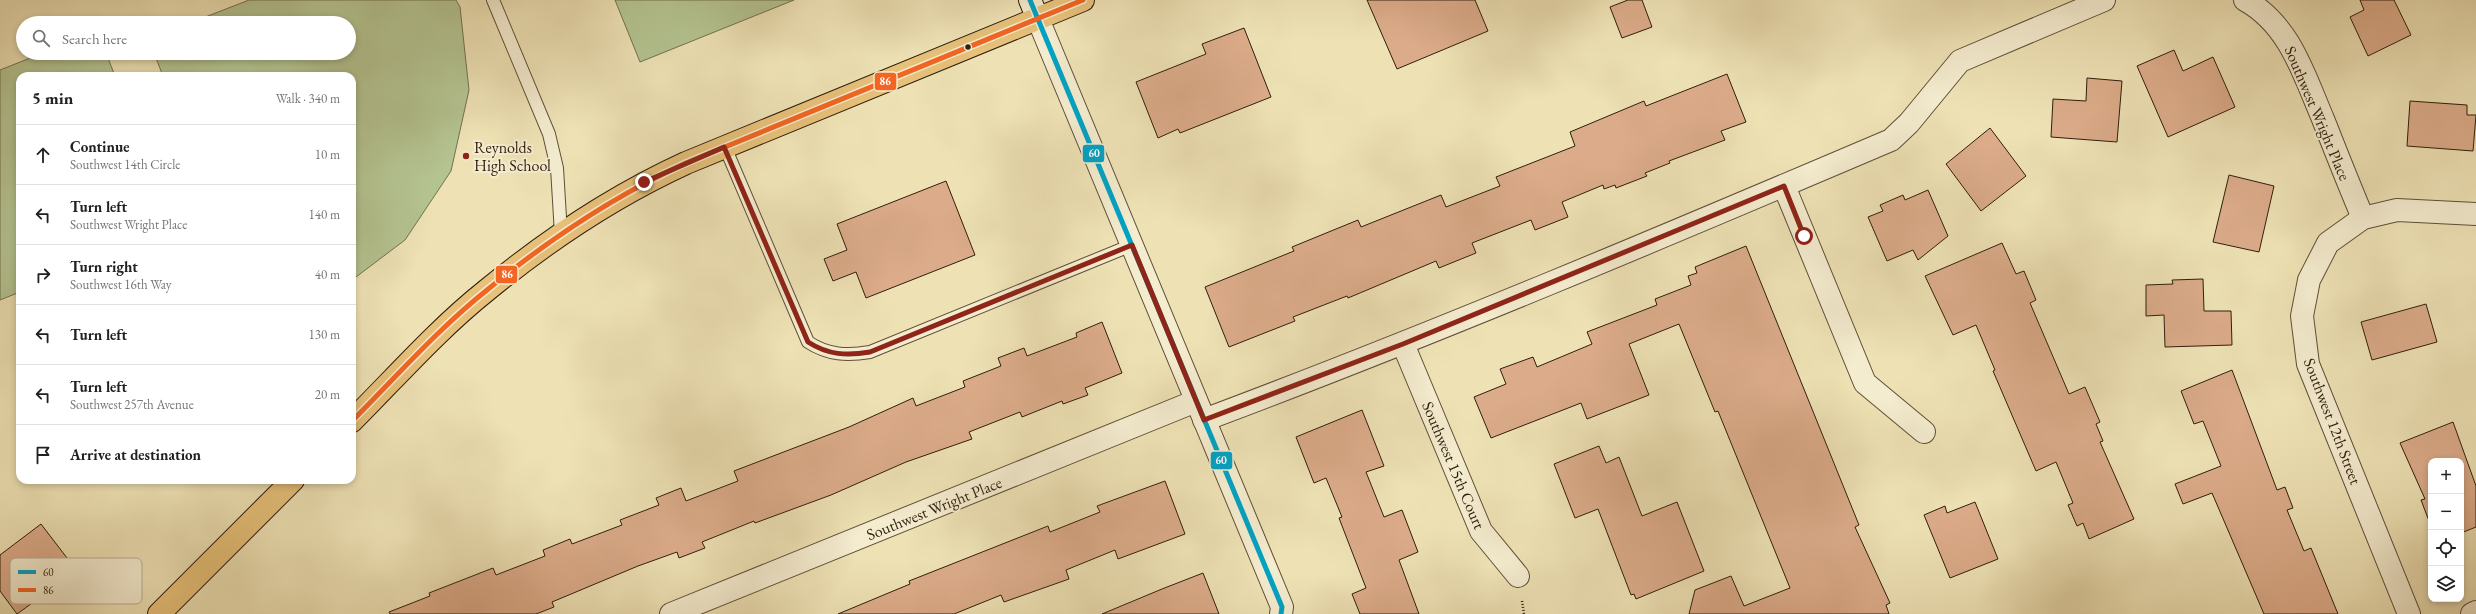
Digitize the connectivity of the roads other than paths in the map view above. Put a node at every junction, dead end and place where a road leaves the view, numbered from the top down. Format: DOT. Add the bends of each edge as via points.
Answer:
graph roads {
  1 [pos="493,0"];
  2 [pos="1083,0"];
  3 [pos="2104,0"];
  4 [pos="2245,0"];
  5 [pos="1034,10"];
  6 [pos="724,147"];
  7 [pos="1784,186"];
  8 [pos="2476,214"];
  9 [pos="2363,218"];
  10 [pos="561,234"];
  11 [pos="1132,245"];
  12 [pos="1403,344"];
  13 [pos="1200,411"];
  14 [pos="356,417"];
  15 [pos="1924,432"];
  16 [pos="289,484"];
  17 [pos="1518,576"];
  18 [pos="2476,612"];
  19 [pos="159,614"];
  20 [pos="671,614"];
  21 [pos="1281,614"];
  22 [pos="2409,614"];
  23 [pos="2472,614"];
  1 -- 10 [label="lane" via="549,134 557,168"];
  2 -- 5 [label="main road"];
  3 -- 7 [label="street, Southwest Wright Place" via="1960,61 1909,123 1891,140"];
  4 -- 9 [label="street, Southwest Wright Place" via="2279,28 2296,55"];
  5 -- 6 [label="main road"];
  5 -- 11 [label="street"];
  6 -- 10 [label="main road" via="644,182"];
  6 -- 11 [label="lane" via="808,342 820,350 854,355 870,352"];
  7 -- 12 [label="street, Southwest Wright Place"];
  7 -- 15 [label="street" via="1864,383"];
  8 -- 9 [label="street" via="2397,210"];
  9 -- 22 [label="street, Southwest 12th Street" via="2328,243 2309,280 2302,316 2308,364"];
  10 -- 14 [label="main road" via="486,291"];
  11 -- 13 [label="street"];
  12 -- 13 [label="street, Southwest Wright Place"];
  12 -- 17 [label="street, Southwest 15th Court" via="1481,531"];
  13 -- 20 [label="street, Southwest Wright Place"];
  13 -- 21 [label="street" via="1282,607"];
  16 -- 19 [label="main road"];
  18 -- 23 [label="street"];
}
